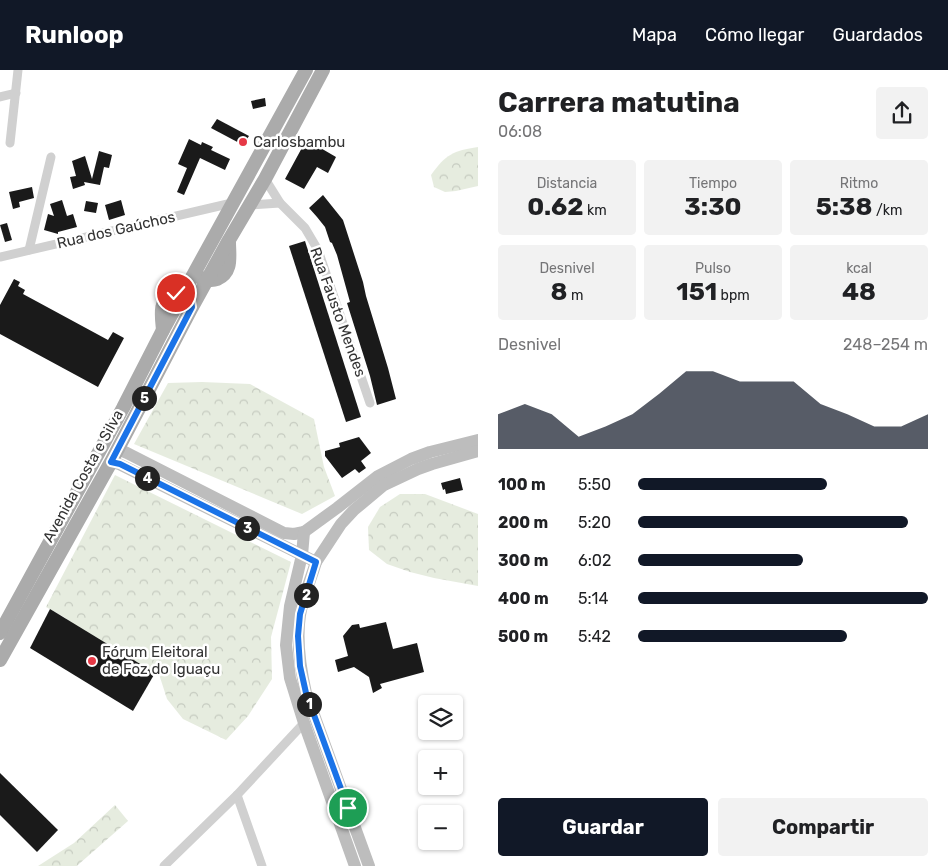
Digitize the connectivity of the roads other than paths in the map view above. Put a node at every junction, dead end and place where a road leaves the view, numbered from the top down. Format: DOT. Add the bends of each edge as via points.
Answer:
graph roads {
  1 [pos="18,70"];
  2 [pos="306,70"];
  3 [pos="324,70"];
  4 [pos="16,93"];
  5 [pos="0,97"];
  6 [pos="10,143"];
  7 [pos="51,157"];
  8 [pos="265,179"];
  9 [pos="232,203"];
  10 [pos="280,203"];
  11 [pos="250,205"];
  12 [pos="29,250"];
  13 [pos="0,257"];
  14 [pos="197,269"];
  15 [pos="207,280"];
  16 [pos="184,293"];
  17 [pos="192,307"];
  18 [pos="370,403"];
  19 [pos="478,440"];
  20 [pos="118,449"];
  21 [pos="469,449"];
  22 [pos="111,462"];
  23 [pos="381,480"];
  24 [pos="304,532"];
  25 [pos="302,555"];
  26 [pos="316,562"];
  27 [pos="0,633"];
  28 [pos="0,660"];
  29 [pos="304,723"];
  30 [pos="237,795"];
  31 [pos="164,866"];
  32 [pos="262,866"];
  33 [pos="355,866"];
  34 [pos="368,866"];
  1 -- 4 [label="street"];
  2 -- 9 [label="main road"];
  3 -- 8 [label="main road"];
  4 -- 5 [label="street"];
  4 -- 6 [label="street"];
  7 -- 12 [label="street"];
  8 -- 10 [label="street, Rua Fausto Mendes"];
  8 -- 11 [label="main road"];
  9 -- 12 [label="street, Rua dos Gaúchos"];
  9 -- 14 [label="main road"];
  10 -- 11 [label="street"];
  10 -- 18 [label="street, Rua Fausto Mendes" via="305,228 318,250"];
  11 -- 15 [label="main road" via="229,240 227,271 218,278"];
  12 -- 13 [label="street, Rua dos Gaúchos"];
  14 -- 15 [label="main road" via="200,277"];
  14 -- 16 [label="main road"];
  15 -- 17 [label="main road, Avenida Costa e Silva"];
  16 -- 17 [label="main road" via="190,296"];
  16 -- 27 [label="main road, Avenida Costa e Silva" via="169,295 165,300 163,330"];
  17 -- 20 [label="main road, Avenida Costa e Silva"];
  19 -- 21 [label="main road"];
  20 -- 22 [label="main road, Avenida Costa e Silva"];
  20 -- 24 [label="main road" via="284,533"];
  21 -- 23 [label="main road"];
  22 -- 25 [label="main road"];
  22 -- 28 [label="main road, Avenida Costa e Silva"];
  23 -- 24 [label="main road"];
  23 -- 26 [label="main road" via="340,524"];
  24 -- 25 [label="main road"];
  25 -- 26 [label="main road"];
  25 -- 29 [label="main road" via="290,606 286,645 290,678"];
  26 -- 34 [label="main road" via="300,614 300,666 306,693"];
  29 -- 30 [label="street"];
  29 -- 33 [label="main road"];
  30 -- 31 [label="street"];
  30 -- 32 [label="street"];
}
